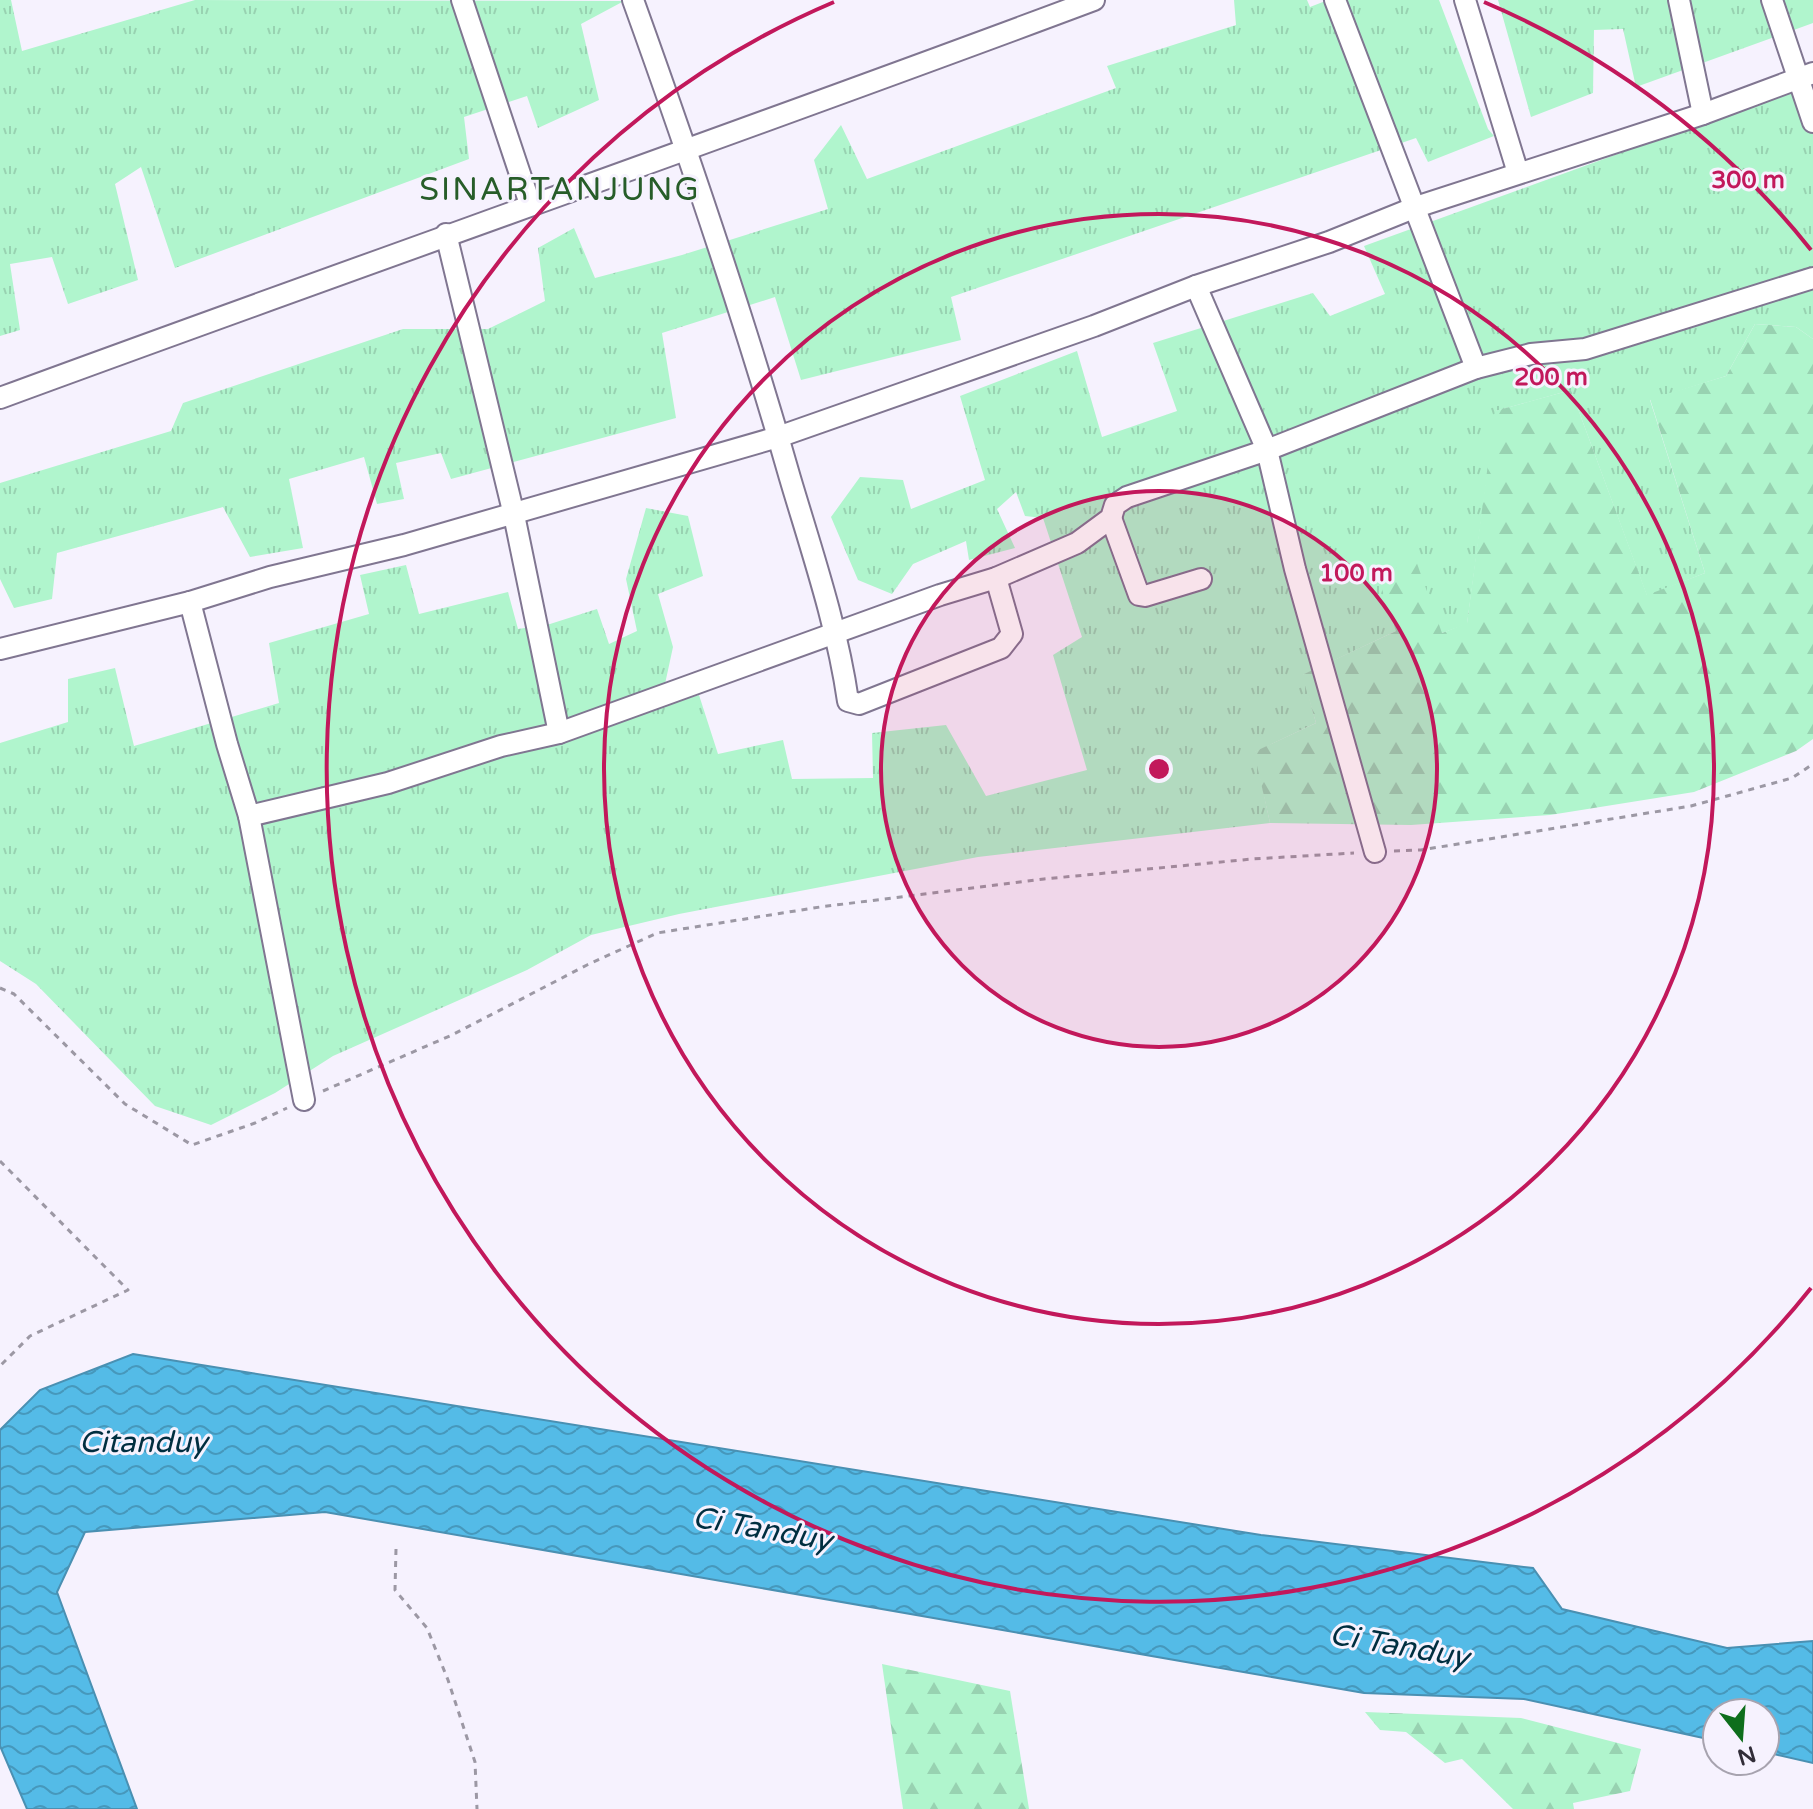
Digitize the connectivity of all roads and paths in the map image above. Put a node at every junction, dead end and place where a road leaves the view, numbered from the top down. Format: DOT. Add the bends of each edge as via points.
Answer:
graph roads {
  1 [pos="462,0"];
  2 [pos="633,0"];
  3 [pos="1094,0"];
  4 [pos="1335,0"];
  5 [pos="1465,0"];
  6 [pos="1679,0"];
  7 [pos="1772,0"];
  8 [pos="1806,76"];
  9 [pos="1703,114"];
  10 [pos="1813,122"];
  11 [pos="686,149"];
  12 [pos="1518,173"];
  13 [pos="530,204"];
  14 [pos="1416,207"];
  15 [pos="446,234"];
  16 [pos="1813,278"];
  17 [pos="1196,286"];
  18 [pos="1476,368"];
  19 [pos="0,398"];
  20 [pos="778,437"];
  21 [pos="1267,450"];
  22 [pos="514,515"];
  23 [pos="1111,518"];
  24 [pos="996,578"];
  25 [pos="1201,579"];
  26 [pos="190,602"];
  27 [pos="836,635"];
  28 [pos="0,649"];
  29 [pos="559,733"];
  30 [pos="1813,764"];
  31 [pos="249,816"];
  32 [pos="1375,852"];
  33 [pos="0,988"];
  34 [pos="304,1100"];
  35 [pos="0,1161"];
  36 [pos="0,1366"];
  37 [pos="396,1549"];
  38 [pos="477,1809"];
  1 -- 13 [label="street"];
  2 -- 11 [label="street"];
  3 -- 11 [label="street"];
  4 -- 14 [label="street"];
  5 -- 12 [label="street"];
  6 -- 9 [label="street"];
  7 -- 8 [label="street"];
  8 -- 9 [label="street"];
  8 -- 10 [label="street"];
  9 -- 12 [label="street"];
  11 -- 13 [label="street"];
  11 -- 20 [label="street"];
  12 -- 14 [label="street"];
  13 -- 15 [label="street"];
  14 -- 17 [label="street"];
  14 -- 18 [label="street"];
  15 -- 19 [label="street"];
  15 -- 22 [label="street"];
  16 -- 18 [label="street" via="1585,349 1531,354"];
  17 -- 20 [label="street"];
  17 -- 21 [label="street"];
  18 -- 21 [label="street"];
  20 -- 22 [label="street"];
  20 -- 27 [label="street"];
  21 -- 23 [label="street" via="1127,497 1115,505"];
  21 -- 32 [label="street"];
  22 -- 26 [label="street"];
  22 -- 29 [label="street"];
  23 -- 24 [label="street" via="1077,543"];
  23 -- 25 [label="street" via="1139,595"];
  24 -- 27 [label="street"];
  24 -- 27 [label="street" via="1012,634 1001,648 859,704 848,701"];
  26 -- 28 [label="street"];
  26 -- 31 [label="street"];
  27 -- 29 [label="street"];
  29 -- 31 [label="street" via="388,783"];
  30 -- 32 [label="path" via="1792,778 1691,806 1421,850"];
  31 -- 34 [label="street"];
  32 -- 34 [label="path" via="1044,879 657,933 452,1035"];
  33 -- 34 [label="path" via="14,994 125,1104 192,1145"];
  35 -- 36 [label="path" via="128,1290 30,1336"];
  37 -- 38 [label="path" via="395,1590 427,1628 448,1680 475,1762"];
}
